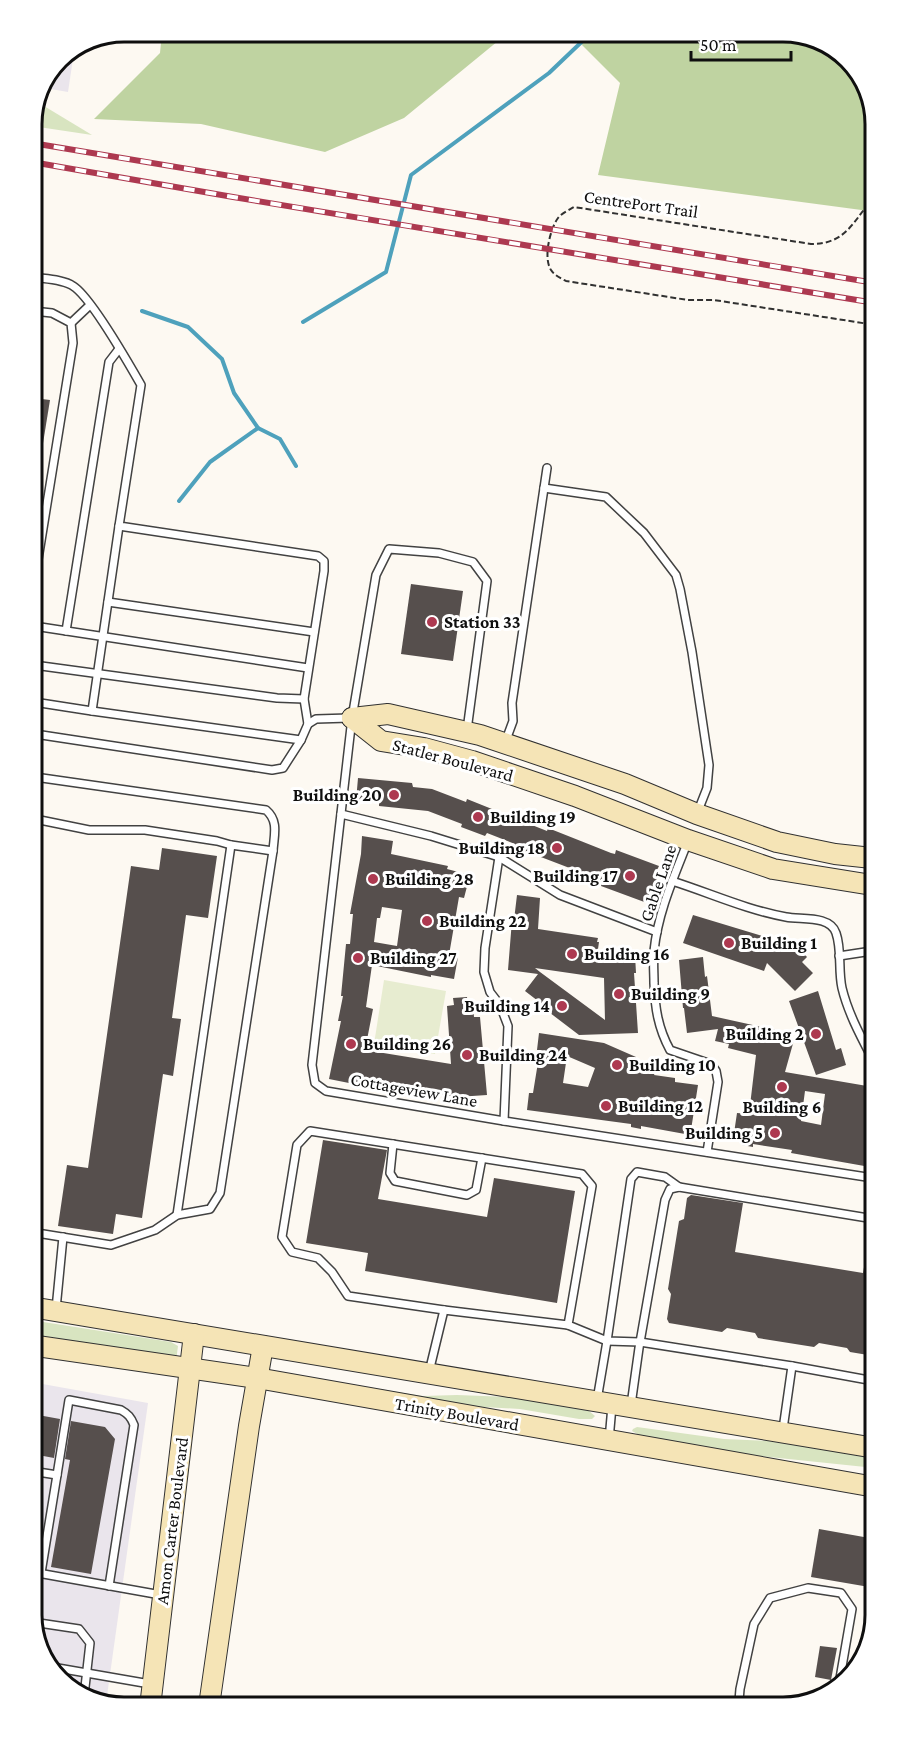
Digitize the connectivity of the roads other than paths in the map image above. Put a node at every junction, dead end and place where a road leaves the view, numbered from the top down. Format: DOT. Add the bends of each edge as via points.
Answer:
graph roads {
  1 [pos="42,280"];
  2 [pos="90,305"];
  3 [pos="42,312"];
  4 [pos="71,323"];
  5 [pos="119,349"];
  6 [pos="547,468"];
  7 [pos="544,488"];
  8 [pos="119,526"];
  9 [pos="42,536"];
  10 [pos="108,603"];
  11 [pos="42,627"];
  12 [pos="66,631"];
  13 [pos="314,632"];
  14 [pos="103,636"];
  15 [pos="42,666"];
  16 [pos="308,668"];
  17 [pos="97,674"];
  18 [pos="304,699"];
  19 [pos="42,703"];
  20 [pos="92,711"];
  21 [pos="352,718"];
  22 [pos="308,724"];
  23 [pos="466,732"];
  24 [pos="42,735"];
  25 [pos="301,740"];
  26 [pos="505,743"];
  27 [pos="42,778"];
  28 [pos="341,814"];
  29 [pos="697,814"];
  30 [pos="42,820"];
  31 [pos="688,840"];
  32 [pos="231,844"];
  33 [pos="273,851"];
  34 [pos="499,857"];
  35 [pos="865,857"];
  36 [pos="672,881"];
  37 [pos="865,884"];
  38 [pos="657,932"];
  39 [pos="865,952"];
  40 [pos="839,956"];
  41 [pos="865,1044"];
  42 [pos="504,1121"];
  43 [pos="393,1144"];
  44 [pos="707,1152"];
  45 [pos="482,1158"];
  46 [pos="865,1177"];
  47 [pos="679,1186"];
  48 [pos="177,1215"];
  49 [pos="865,1217"];
  50 [pos="42,1234"];
  51 [pos="63,1237"];
  52 [pos="47,1310"];
  53 [pos="444,1310"];
  54 [pos="567,1325"];
  55 [pos="194,1334"];
  56 [pos="607,1341"];
  57 [pos="640,1342"];
  58 [pos="263,1346"];
  59 [pos="42,1347"];
  60 [pos="792,1366"];
  61 [pos="190,1368"];
  62 [pos="429,1374"];
  63 [pos="257,1378"];
  64 [pos="865,1379"];
  65 [pos="614,1403"];
  66 [pos="783,1432"];
  67 [pos="608,1441"];
  68 [pos="865,1446"];
  69 [pos="42,1473"];
  70 [pos="57,1475"];
  71 [pos="865,1485"];
  72 [pos="42,1561"];
  73 [pos="42,1573"];
  74 [pos="109,1586"];
  75 [pos="163,1595"];
  76 [pos="43,1624"];
  77 [pos="62,1668"];
  78 [pos="87,1672"];
  79 [pos="841,1673"];
  80 [pos="153,1684"];
  81 [pos="85,1687"];
  82 [pos="151,1697"];
  83 [pos="210,1697"];
  84 [pos="740,1697"];
  1 -- 2 [label="lane" via="73,286"];
  2 -- 4 [label="lane"];
  2 -- 5 [label="lane"];
  3 -- 4 [label="lane"];
  4 -- 9 [label="lane" via="74,343"];
  5 -- 8 [label="lane" via="141,385"];
  5 -- 12 [label="lane" via="109,363"];
  6 -- 7 [label="lane"];
  7 -- 26 [label="lane" via="512,704 513,721"];
  7 -- 29 [label="lane" via="606,497 644,533 676,575 709,765 707,788"];
  8 -- 10 [label="lane"];
  8 -- 13 [label="lane" via="318,556 324,561 324,571"];
  10 -- 13 [label="lane"];
  10 -- 14 [label="lane"];
  11 -- 12 [label="lane"];
  12 -- 14 [label="lane"];
  13 -- 16 [label="lane"];
  14 -- 16 [label="lane"];
  14 -- 17 [label="lane"];
  15 -- 17 [label="lane"];
  16 -- 18 [label="lane"];
  17 -- 18 [label="lane"];
  17 -- 20 [label="lane"];
  18 -- 22 [label="lane"];
  19 -- 20 [label="lane"];
  20 -- 25 [label="lane"];
  21 -- 22 [label="lane" via="316,719"];
  21 -- 23 [label="street, Statler Boulevard" via="388,714"];
  21 -- 23 [label="lane, Cottageview Lane" via="376,575 389,549 438,553 473,562 487,581"];
  21 -- 28 [label="lane, Cottageview Lane"];
  21 -- 31 [label="street, Statler Boulevard" via="381,741 472,761"];
  22 -- 25 [label="lane"];
  23 -- 26 [label="street, Statler Boulevard"];
  24 -- 25 [label="lane" via="272,770 283,768"];
  26 -- 29 [label="street, Statler Boulevard" via="625,784"];
  27 -- 33 [label="lane" via="266,810 275,822"];
  28 -- 34 [label="lane"];
  28 -- 42 [label="lane, Cottageview Lane" via="312,1065 315,1083 326,1090"];
  29 -- 31 [label="street"];
  29 -- 35 [label="street, Statler Boulevard" via="777,842"];
  30 -- 32 [label="lane" via="89,830 145,830"];
  31 -- 36 [label="lane, Gable Lane"];
  31 -- 37 [label="street, Statler Boulevard" via="773,869"];
  32 -- 33 [label="lane"];
  32 -- 48 [label="lane"];
  33 -- 48 [label="lane" via="220,1193 210,1209"];
  34 -- 38 [label="lane" via="560,895"];
  34 -- 42 [label="lane" via="483,972 507,1026"];
  36 -- 38 [label="lane, Gable Lane"];
  36 -- 40 [label="lane" via="745,907 830,924 836,932"];
  38 -- 44 [label="lane, Gable Lane" via="657,1023 670,1050 711,1064 716,1071 718,1082"];
  39 -- 40 [label="lane"];
  40 -- 41 [label="lane" via="842,987"];
  42 -- 44 [label="lane, Cottageview Lane"];
  43 -- 45 [label="lane"];
  43 -- 45 [label="lane" via="390,1173 395,1181 467,1195 476,1190"];
  43 -- 53 [label="lane" via="310,1131 297,1145 282,1237 292,1252 318,1258 348,1296"];
  44 -- 46 [label="lane, Cottageview Lane"];
  45 -- 54 [label="lane" via="582,1174 592,1186"];
  47 -- 49 [label="lane"];
  47 -- 56 [label="lane" via="665,1177 637,1172 631,1179"];
  47 -- 57 [label="lane" via="670,1189 665,1200"];
  48 -- 51 [label="lane" via="155,1230 111,1245"];
  50 -- 51 [label="lane"];
  51 -- 52 [label="lane"];
  52 -- 55 [label="street, Trinity Boulevard"];
  53 -- 54 [label="lane"];
  53 -- 62 [label="lane"];
  54 -- 56 [label="lane"];
  55 -- 58 [label="street, Trinity Boulevard"];
  55 -- 61 [label="street, Amon Carter Boulevard"];
  56 -- 57 [label="lane"];
  56 -- 65 [label="lane"];
  57 -- 60 [label="lane"];
  57 -- 65 [label="lane"];
  58 -- 62 [label="street, Trinity Boulevard"];
  58 -- 63 [label="street"];
  59 -- 61 [label="street, Trinity Boulevard"];
  60 -- 64 [label="lane"];
  60 -- 66 [label="lane"];
  61 -- 63 [label="street, Trinity Boulevard"];
  61 -- 75 [label="street, Amon Carter Boulevard"];
  62 -- 65 [label="street, Trinity Boulevard"];
  63 -- 67 [label="street, Trinity Boulevard"];
  63 -- 83 [label="street"];
  65 -- 66 [label="street, Trinity Boulevard"];
  65 -- 67 [label="lane"];
  66 -- 68 [label="street, Trinity Boulevard"];
  67 -- 71 [label="street, Trinity Boulevard"];
  69 -- 70 [label="lane"];
  70 -- 72 [label="lane"];
  70 -- 74 [label="lane" via="69,1400 128,1413 134,1425"];
  73 -- 74 [label="lane"];
  74 -- 75 [label="lane"];
  75 -- 80 [label="street, Amon Carter Boulevard"];
  76 -- 78 [label="lane" via="79,1629 90,1642"];
  77 -- 78 [label="lane"];
  78 -- 80 [label="lane"];
  78 -- 81 [label="lane"];
  79 -- 84 [label="lane" via="852,1609 841,1593 808,1588 770,1598 754,1624"];
  80 -- 82 [label="street, Amon Carter Boulevard"];
}
